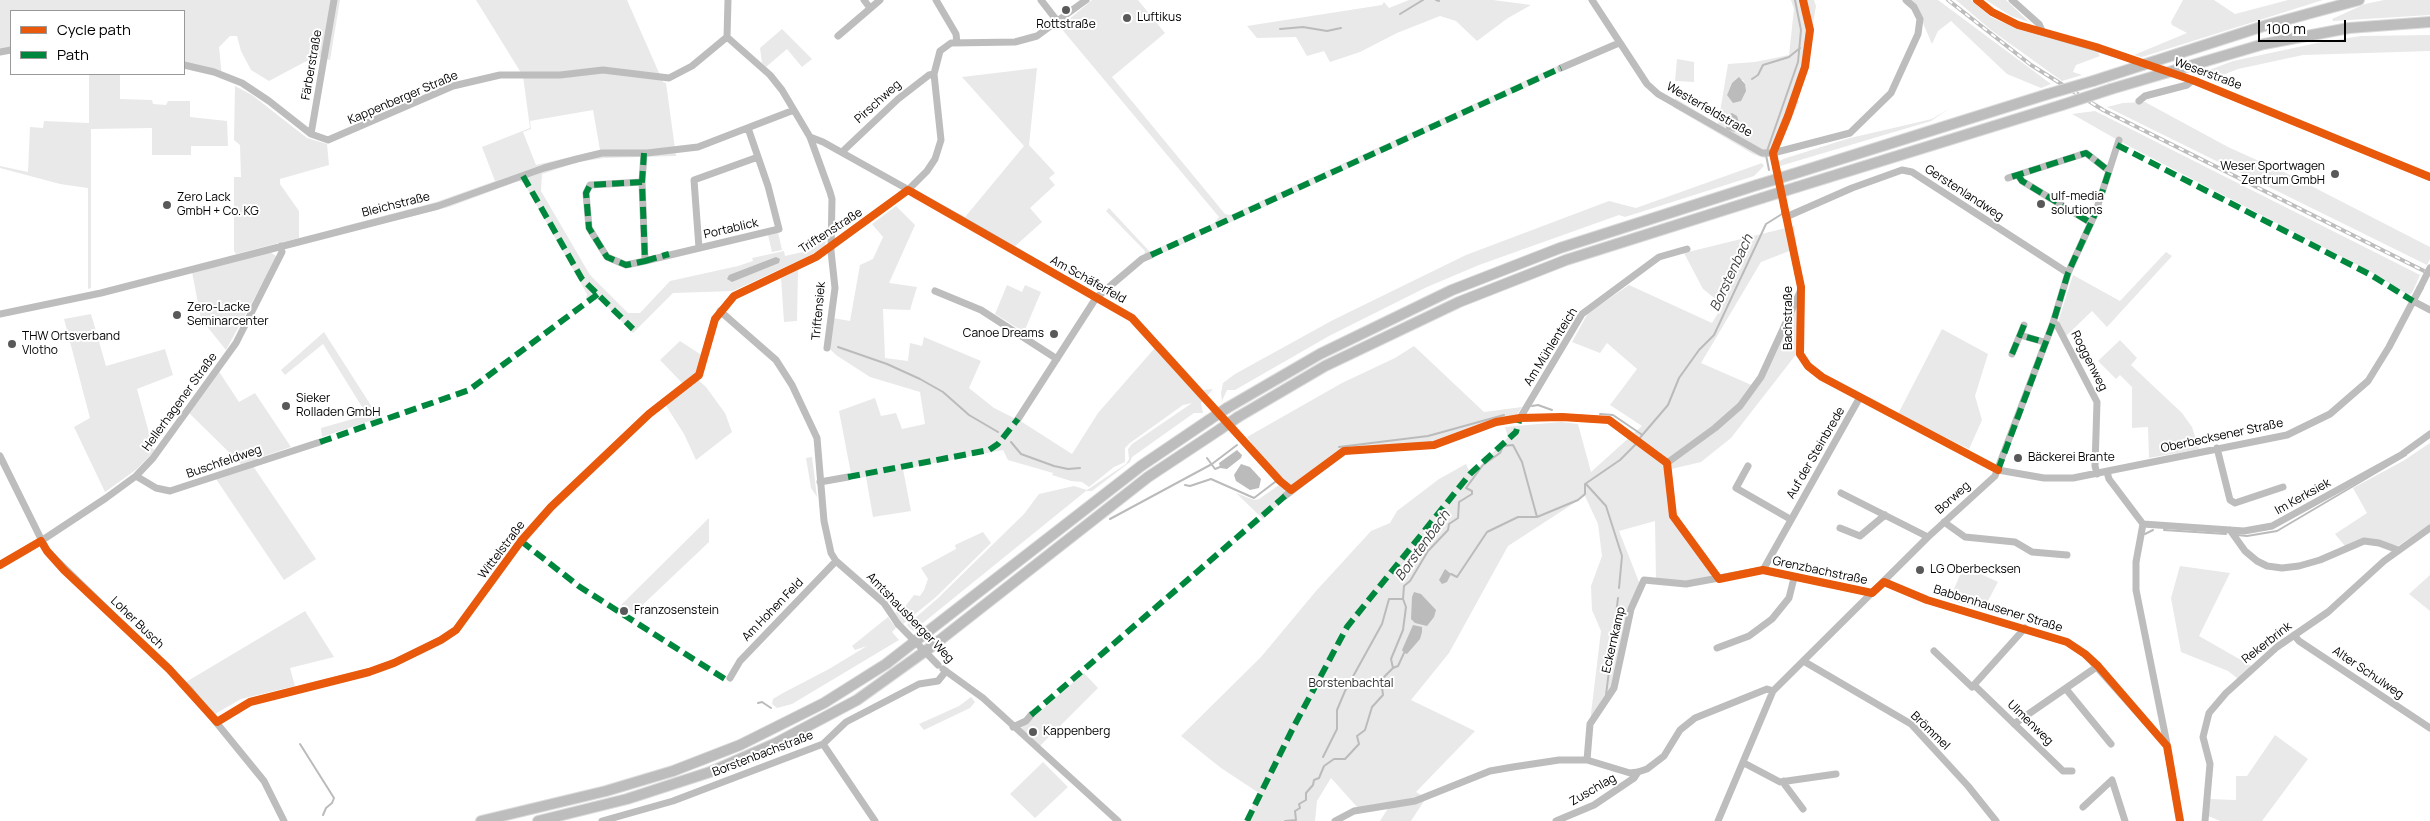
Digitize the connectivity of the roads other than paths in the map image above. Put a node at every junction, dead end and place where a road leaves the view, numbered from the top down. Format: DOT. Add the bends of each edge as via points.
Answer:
graph roads {
  1 [pos="334,0"];
  2 [pos="728,0"];
  3 [pos="864,0"];
  4 [pos="880,0"];
  5 [pos="936,0"];
  6 [pos="1041,0"];
  7 [pos="1086,0"];
  8 [pos="1592,0"];
  9 [pos="1803,0"];
  10 [pos="1906,0"];
  11 [pos="1977,0"];
  12 [pos="2012,0"];
  13 [pos="2359,0"];
  14 [pos="870,8"];
  15 [pos="1058,22"];
  16 [pos="2430,22"];
  17 [pos="2042,31"];
  18 [pos="838,36"];
  19 [pos="727,37"];
  20 [pos="957,43"];
  21 [pos="1619,43"];
  22 [pos="185,65"];
  23 [pos="1561,68"];
  24 [pos="934,74"];
  25 [pos="2189,79"];
  26 [pos="2140,101"];
  27 [pos="794,110"];
  28 [pos="748,128"];
  29 [pos="311,134"];
  30 [pos="810,137"];
  31 [pos="2119,140"];
  32 [pos="842,152"];
  33 [pos="644,153"];
  34 [pos="1772,153"];
  35 [pos="758,157"];
  36 [pos="2108,171"];
  37 [pos="2018,175"];
  38 [pos="2430,177"];
  39 [pos="2008,178"];
  40 [pos="642,182"];
  41 [pos="908,190"];
  42 [pos="1786,217"];
  43 [pos="2091,223"];
  44 [pos="281,246"];
  45 [pos="830,247"];
  46 [pos="699,248"];
  47 [pos="1687,249"];
  48 [pos="1151,255"];
  49 [pos="645,261"];
  50 [pos="2430,268"];
  51 [pos="2068,273"];
  52 [pos="1801,287"];
  53 [pos="935,291"];
  54 [pos="734,296"];
  55 [pos="1096,298"];
  56 [pos="2414,301"];
  57 [pos="2430,310"];
  58 [pos="720,311"];
  59 [pos="0,314"];
  60 [pos="2053,323"];
  61 [pos="2024,325"];
  62 [pos="2020,335"];
  63 [pos="2044,342"];
  64 [pos="827,348"];
  65 [pos="2012,354"];
  66 [pos="1057,358"];
  67 [pos="1860,397"];
  68 [pos="1520,418"];
  69 [pos="1018,419"];
  70 [pos="2430,434"];
  71 [pos="320,442"];
  72 [pos="2217,448"];
  73 [pos="0,456"];
  74 [pos="1667,463"];
  75 [pos="1748,466"];
  76 [pos="1998,470"];
  77 [pos="2107,472"];
  78 [pos="2097,474"];
  79 [pos="136,476"];
  80 [pos="848,477"];
  81 [pos="820,482"];
  82 [pos="2283,487"];
  83 [pos="1291,490"];
  84 [pos="1841,493"];
  85 [pos="1285,496"];
  86 [pos="1884,515"];
  87 [pos="1790,519"];
  88 [pos="1944,522"];
  89 [pos="2142,524"];
  90 [pos="1840,528"];
  91 [pos="2430,528"];
  92 [pos="2230,530"];
  93 [pos="1928,537"];
  94 [pos="41,541"];
  95 [pos="2398,550"];
  96 [pos="2067,555"];
  97 [pos="836,561"];
  98 [pos="0,565"];
  99 [pos="1763,570"];
  100 [pos="1794,578"];
  101 [pos="1719,579"];
  102 [pos="1884,582"];
  103 [pos="1872,593"];
  104 [pos="2025,628"];
  105 [pos="2294,635"];
  106 [pos="1717,648"];
  107 [pos="1934,651"];
  108 [pos="1805,662"];
  109 [pos="2098,666"];
  110 [pos="946,672"];
  111 [pos="730,678"];
  112 [pos="1974,685"];
  113 [pos="2066,688"];
  114 [pos="1773,691"];
  115 [pos="1031,715"];
  116 [pos="217,722"];
  117 [pos="2014,724"];
  118 [pos="1013,726"];
  119 [pos="2430,728"];
  120 [pos="823,744"];
  121 [pos="2111,744"];
  122 [pos="2167,746"];
  123 [pos="1587,760"];
  124 [pos="1744,763"];
  125 [pos="2072,771"];
  126 [pos="1638,772"];
  127 [pos="1836,774"];
  128 [pos="1784,781"];
  129 [pos="2083,807"];
  130 [pos="1803,809"];
  131 [pos="1721,820"];
  132 [pos="284,821"];
  133 [pos="482,821"];
  134 [pos="538,821"];
  135 [pos="602,821"];
  136 [pos="875,821"];
  137 [pos="1118,821"];
  138 [pos="1335,821"];
  139 [pos="1556,821"];
  140 [pos="1996,821"];
  141 [pos="2124,821"];
  142 [pos="2180,821"];
  143 [pos="2205,821"];
  1 -- 29 [label="street, Färberstraße"];
  2 -- 19 [label="street"];
  3 -- 14 [label="street"];
  4 -- 14 [label="street"];
  5 -- 20 [label="street" via="956,34"];
  6 -- 15 [label="street"];
  7 -- 15 [label="street"];
  8 -- 21 [label="street, Westerfeldstraße"];
  9 -- 34 [label="street" via="1810,30 1805,66"];
  10 -- 34 [label="street, Westerfeldstraße" via="1920,19 1918,34 1891,93 1850,133"];
  11 -- 17 [label="street, Weserstraße" via="2003,18"];
  12 -- 17 [label="street" via="2040,24"];
  13 -- 133 [label="highway, bridge" via="2276,23 1560,248 1452,290 1320,354 1227,408 1134,472 886,664 824,703 740,745 673,771"];
  14 -- 18 [label="street"];
  15 -- 20 [label="street" via="1037,36 1016,42"];
  16 -- 134 [label="highway, bridge" via="2349,28 2264,44 1566,260 1459,302 1325,366 1219,430 1148,478 931,647 857,700 776,743 710,772 628,799"];
  17 -- 25 [label="street, Weserstraße, bridge"];
  19 -- 27 [label="street, Triftensiek" via="770,75"];
  19 -- 29 [label="street, Kappenberger Straße" via="692,66 669,78 604,70 560,75 500,75 453,86 338,137 323,139"];
  20 -- 24 [label="street, Triftenstraße" via="940,51"];
  21 -- 23 [label="street"];
  21 -- 34 [label="street, Westerfeldstraße" via="1647,84 1658,94 1762,153"];
  22 -- 29 [label="street" via="214,72 242,84"];
  24 -- 32 [label="street, Pirschweg" via="898,98"];
  24 -- 41 [label="street, Triftenstraße" via="941,140 939,150 927,171"];
  25 -- 26 [label="street" via="2188,85 2145,96"];
  25 -- 38 [label="street, Weserstraße"];
  27 -- 28 [label="street, Bleichstraße"];
  27 -- 30 [label="street, Triftensiek"];
  28 -- 33 [label="street, Bleichstraße" via="698,147"];
  28 -- 35 [label="street, Portablick"];
  30 -- 32 [label="street, Am Schäferfeld"];
  30 -- 45 [label="street, Triftensiek" via="832,199"];
  31 -- 36 [label="street, Borweg"];
  32 -- 41 [label="street, Am Schäferfeld"];
  33 -- 40 [label="street"];
  33 -- 44 [label="street, Bleichstraße" via="602,153 562,162 438,206"];
  34 -- 42 [label="street, Bachstraße"];
  35 -- 46 [label="street" via="694,180"];
  35 -- 46 [label="street, Portablick" via="779,229"];
  36 -- 37 [label="street" via="2086,153"];
  36 -- 43 [label="street, Borweg"];
  37 -- 39 [label="street"];
  37 -- 43 [label="street" via="2022,182"];
  40 -- 49 [label="street"];
  40 -- 49 [label="street, Portablick" via="590,185 586,193 589,228 607,257 626,265"];
  41 -- 45 [label="street, Triftenstraße"];
  41 -- 55 [label="street, Am Schäferfeld"];
  42 -- 51 [label="street, Gerstenlandweg" via="1902,170 1912,172"];
  42 -- 52 [label="street, Bachstraße"];
  43 -- 51 [label="street, Borweg"];
  44 -- 59 [label="street, Bleichstraße" via="100,293"];
  44 -- 79 [label="street, Hellerhagener Straße" via="282,252 236,343 160,450"];
  45 -- 54 [label="street, Triftenstraße"];
  45 -- 64 [label="street, Triftensiek" via="835,288"];
  46 -- 49 [label="street, Portablick"];
  47 -- 68 [label="street, Am Mühlenteich" via="1659,257 1631,273 1582,314"];
  48 -- 55 [label="street"];
  50 -- 56 [label="street, Oberbecksener Straße, bridge"];
  51 -- 60 [label="street, Borweg"];
  52 -- 67 [label="street, Bachstraße" via="1800,354 1808,366 1822,377"];
  52 -- 74 [label="street" via="1761,377 1740,406"];
  53 -- 66 [label="street" via="981,310"];
  54 -- 58 [label="street, Wittelstraße"];
  55 -- 66 [label="street"];
  55 -- 83 [label="street, Am Schäferfeld" via="1132,318"];
  56 -- 57 [label="street"];
  56 -- 72 [label="street, Oberbecksener Straße" via="2368,380 2330,414 2287,434"];
  58 -- 81 [label="street, Amtshausberger Weg" via="776,360 792,385 818,438"];
  58 -- 116 [label="street, Wittelstraße" via="698,375 649,414 551,507 521,541 456,630 394,663 250,702"];
  60 -- 63 [label="street, Borweg"];
  60 -- 78 [label="street, Roggenweg" via="2057,325 2097,402"];
  61 -- 62 [label="street"];
  62 -- 63 [label="street"];
  62 -- 65 [label="street"];
  63 -- 76 [label="street, Borweg"];
  66 -- 69 [label="street"];
  67 -- 76 [label="street, Bachstraße"];
  67 -- 87 [label="street, Auf der Steinbrede"];
  68 -- 74 [label="street" via="1562,416 1609,420"];
  68 -- 83 [label="street" via="1496,422 1434,445 1344,451"];
  70 -- 92 [label="street, Im Kerksiek" via="2287,519 2259,529"];
  71 -- 79 [label="street, Buschfeldweg" via="170,491 156,488"];
  72 -- 77 [label="street, Oberbecksener Straße"];
  72 -- 82 [label="street" via="2230,500 2235,503"];
  73 -- 94 [label="street, Loher Busch"];
  74 -- 101 [label="street" via="1673,516"];
  75 -- 87 [label="street, Auf der Steinbrede" via="1736,488"];
  76 -- 78 [label="street, Oberbecksener Straße" via="2044,478"];
  76 -- 88 [label="street, Borweg"];
  77 -- 78 [label="street, Oberbecksener Straße"];
  77 -- 89 [label="street"];
  79 -- 94 [label="street, Hellerhagener Straße"];
  80 -- 81 [label="street"];
  81 -- 97 [label="street, Amtshausberger Weg" via="828,540"];
  83 -- 85 [label="street"];
  84 -- 86 [label="street"];
  86 -- 90 [label="street" via="1860,536"];
  86 -- 93 [label="street"];
  87 -- 99 [label="street, Auf der Steinbrede"];
  88 -- 93 [label="street, Borweg"];
  88 -- 96 [label="street" via="1964,537 2015,542 2032,552"];
  89 -- 92 [label="street, Im Kerksiek"];
  89 -- 122 [label="street" via="2136,562 2136,590"];
  91 -- 95 [label="street, Rekerbrink"];
  92 -- 95 [label="street" via="2257,561 2282,568 2320,560 2364,541 2379,542"];
  93 -- 102 [label="street, Borweg"];
  94 -- 98 [label="street, Hellerhagener Straße"];
  94 -- 116 [label="street, Loher Busch" via="64,570 170,669"];
  95 -- 105 [label="street, Rekerbrink" via="2328,612"];
  97 -- 110 [label="street, Amtshausberger Weg, bridge" via="884,603 898,624"];
  97 -- 111 [label="street, Am Hohen Feld" via="740,661"];
  99 -- 100 [label="street, Grenzbachstraße"];
  99 -- 101 [label="street, Eckernkamp"];
  100 -- 103 [label="street, Grenzbachstraße"];
  100 -- 106 [label="street" via="1789,598 1772,619 1749,636"];
  101 -- 123 [label="street, Eckernkamp" via="1686,584 1644,580 1631,609 1614,688 1590,724"];
  102 -- 103 [label="street, Borweg"];
  102 -- 104 [label="street, Babbenhausener Straße" via="1927,600"];
  103 -- 108 [label="street, Borweg"];
  104 -- 109 [label="street, Babbenhausener Straße" via="2067,642"];
  104 -- 112 [label="street"];
  105 -- 119 [label="street, Alter Schulweg"];
  105 -- 143 [label="street, Rekerbrink" via="2260,660 2209,713 2203,737 2210,764"];
  107 -- 112 [label="street, Ulmenweg" via="1972,687"];
  108 -- 114 [label="street, Borweg"];
  108 -- 140 [label="street, Brömmel" via="1911,724"];
  109 -- 113 [label="street"];
  109 -- 122 [label="street, Babbenhausener Straße"];
  110 -- 118 [label="street, Amtshausberger Weg" via="983,698"];
  110 -- 120 [label="street, Borstenbachstraße" via="938,681 919,684 846,722"];
  112 -- 117 [label="street, Ulmenweg"];
  113 -- 117 [label="street"];
  113 -- 121 [label="street"];
  114 -- 124 [label="street, Borweg"];
  114 -- 126 [label="street, Zuschlag" via="1767,689 1686,723 1664,756"];
  115 -- 118 [label="street" via="1026,721"];
  116 -- 132 [label="street, Loher Busch" via="264,781"];
  117 -- 125 [label="street, Ulmenweg" via="2063,771"];
  118 -- 137 [label="street, Amtshausberger Weg"];
  120 -- 135 [label="street, Borstenbachstraße" via="673,801"];
  120 -- 136 [label="street"];
  122 -- 142 [label="street"];
  123 -- 126 [label="street" via="1630,773"];
  123 -- 138 [label="street" via="1559,760 1490,771 1415,801 1348,812"];
  124 -- 128 [label="street" via="1780,782"];
  124 -- 131 [label="street, Borweg"];
  126 -- 139 [label="street, Zuschlag" via="1594,805"];
  127 -- 128 [label="street"];
  128 -- 130 [label="street" via="1784,786"];
  129 -- 141 [label="street" via="2112,780"];
}
